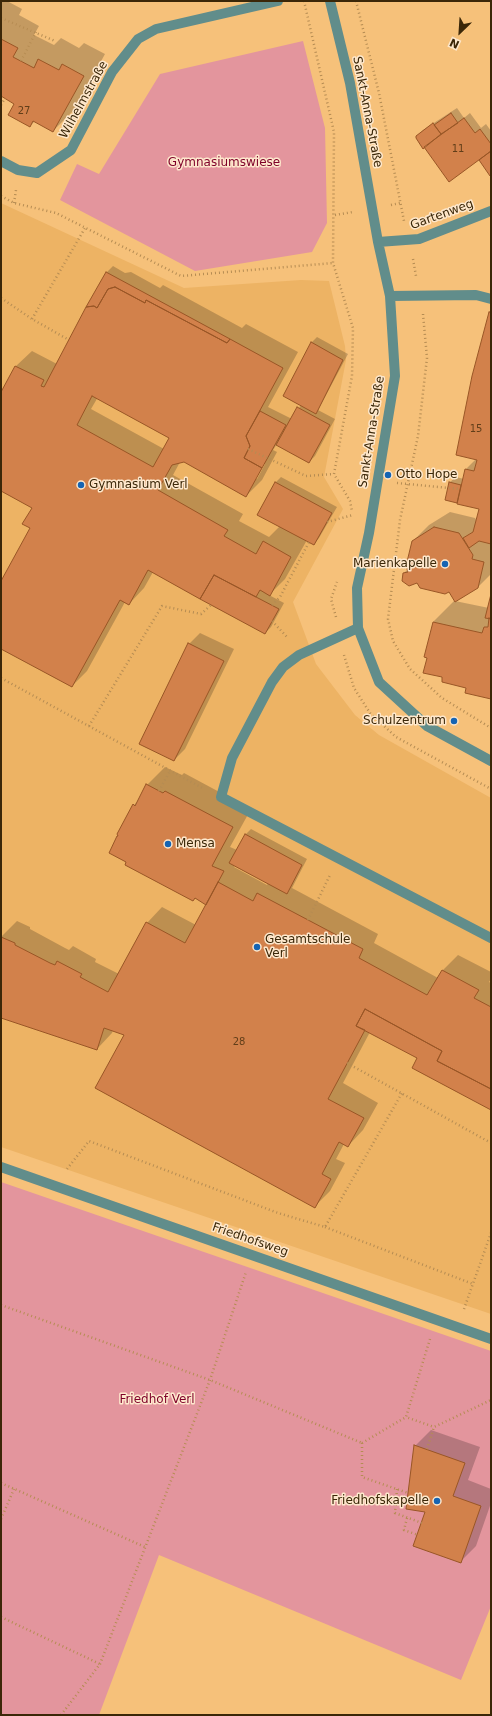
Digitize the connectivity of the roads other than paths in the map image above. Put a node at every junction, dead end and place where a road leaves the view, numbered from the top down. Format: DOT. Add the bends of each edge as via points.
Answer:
graph roads {
  1 [pos="278,1"];
  2 [pos="330,1"];
  3 [pos="1,161"];
  4 [pos="491,210"];
  5 [pos="378,242"];
  6 [pos="390,296"];
  7 [pos="491,299"];
  8 [pos="358,628"];
  9 [pos="491,761"];
  10 [pos="491,938"];
  11 [pos="1,1167"];
  12 [pos="491,1339"];
  1 -- 3 [label="street, Wilhelmstraße" via="156,29 138,39 112,72 71,150 37,173 18,170"];
  2 -- 5 [label="street, Sankt-Anna-Straße" via="350,83"];
  4 -- 5 [label="street, Gartenweg" via="419,239"];
  5 -- 6 [label="street, Sankt-Anna-Straße"];
  6 -- 7 [label="street" via="476,295"];
  6 -- 8 [label="street, Sankt-Anna-Straße" via="395,376 369,533 357,588"];
  8 -- 9 [label="street, Sankt-Anna-Straße" via="379,682 427,726"];
  8 -- 10 [label="street" via="299,655 283,667 272,682 232,758 220,797"];
  11 -- 12 [label="street, Friedhofsweg"];
}
